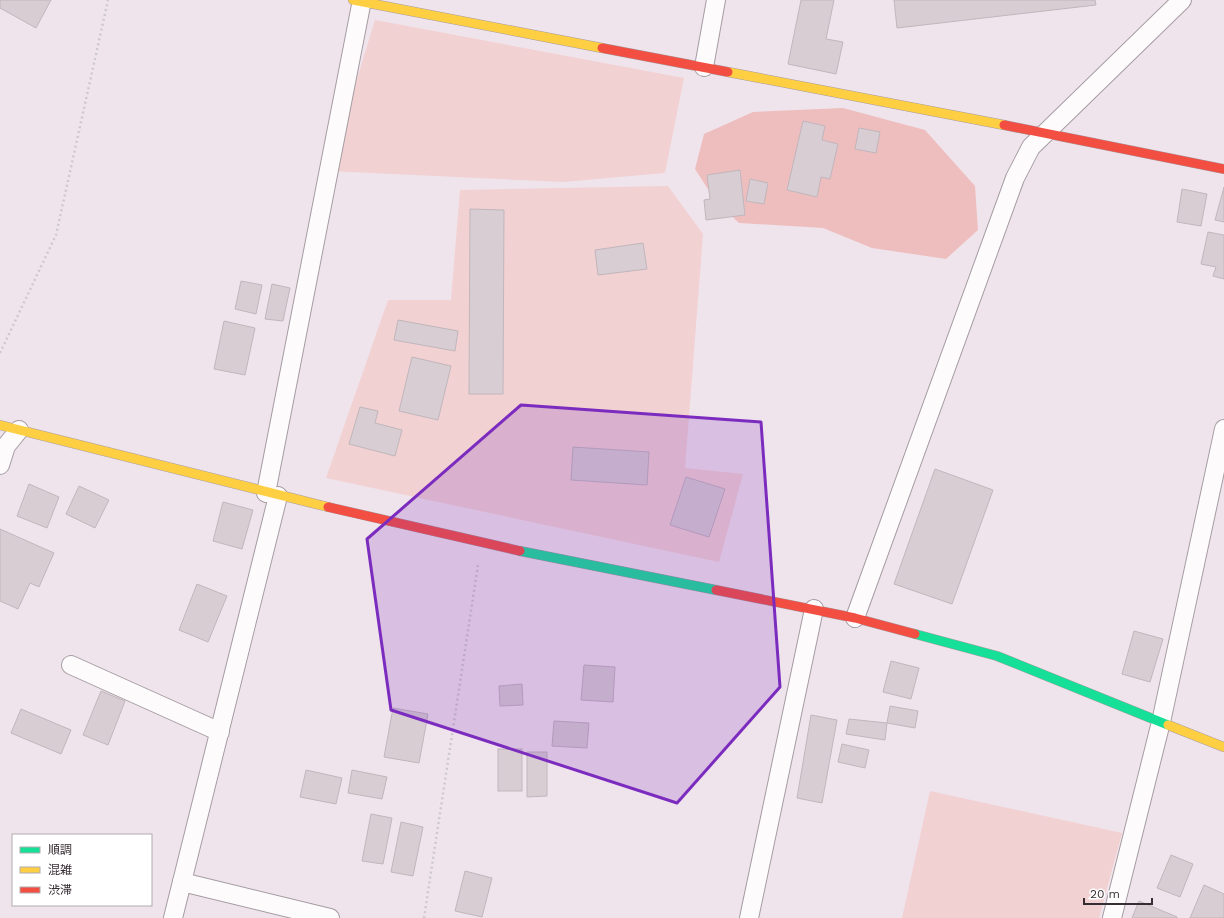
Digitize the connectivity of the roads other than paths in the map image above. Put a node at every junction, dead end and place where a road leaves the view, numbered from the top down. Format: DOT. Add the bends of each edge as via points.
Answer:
graph roads {
  1 [pos="716,0"];
  2 [pos="1182,0"];
  3 [pos="359,1"];
  4 [pos="704,67"];
  5 [pos="1046,133"];
  6 [pos="1224,170"];
  7 [pos="0,426"];
  8 [pos="1224,429"];
  9 [pos="19,430"];
  10 [pos="0,465"];
  11 [pos="272,495"];
  12 [pos="814,609"];
  13 [pos="854,618"];
  14 [pos="71,665"];
  15 [pos="1161,722"];
  16 [pos="220,732"];
  17 [pos="1224,747"];
  18 [pos="182,882"];
  19 [pos="173,918"];
  20 [pos="330,918"];
  21 [pos="749,918"];
  22 [pos="1112,918"];
  1 -- 4 [label="street"];
  2 -- 5 [label="street"];
  3 -- 4 [label="street"];
  3 -- 11 [label="street"];
  4 -- 5 [label="street"];
  5 -- 6 [label="street"];
  5 -- 13 [label="street" via="1031,147 1015,178"];
  7 -- 9 [label="street"];
  8 -- 15 [label="street"];
  9 -- 10 [label="street" via="6,446"];
  9 -- 11 [label="street"];
  11 -- 12 [label="street" via="482,543"];
  11 -- 16 [label="street"];
  12 -- 13 [label="street"];
  12 -- 21 [label="street"];
  13 -- 15 [label="street" via="997,656"];
  14 -- 16 [label="street"];
  15 -- 17 [label="street"];
  15 -- 22 [label="street"];
  16 -- 18 [label="street"];
  18 -- 19 [label="street"];
  18 -- 20 [label="street"];
}
